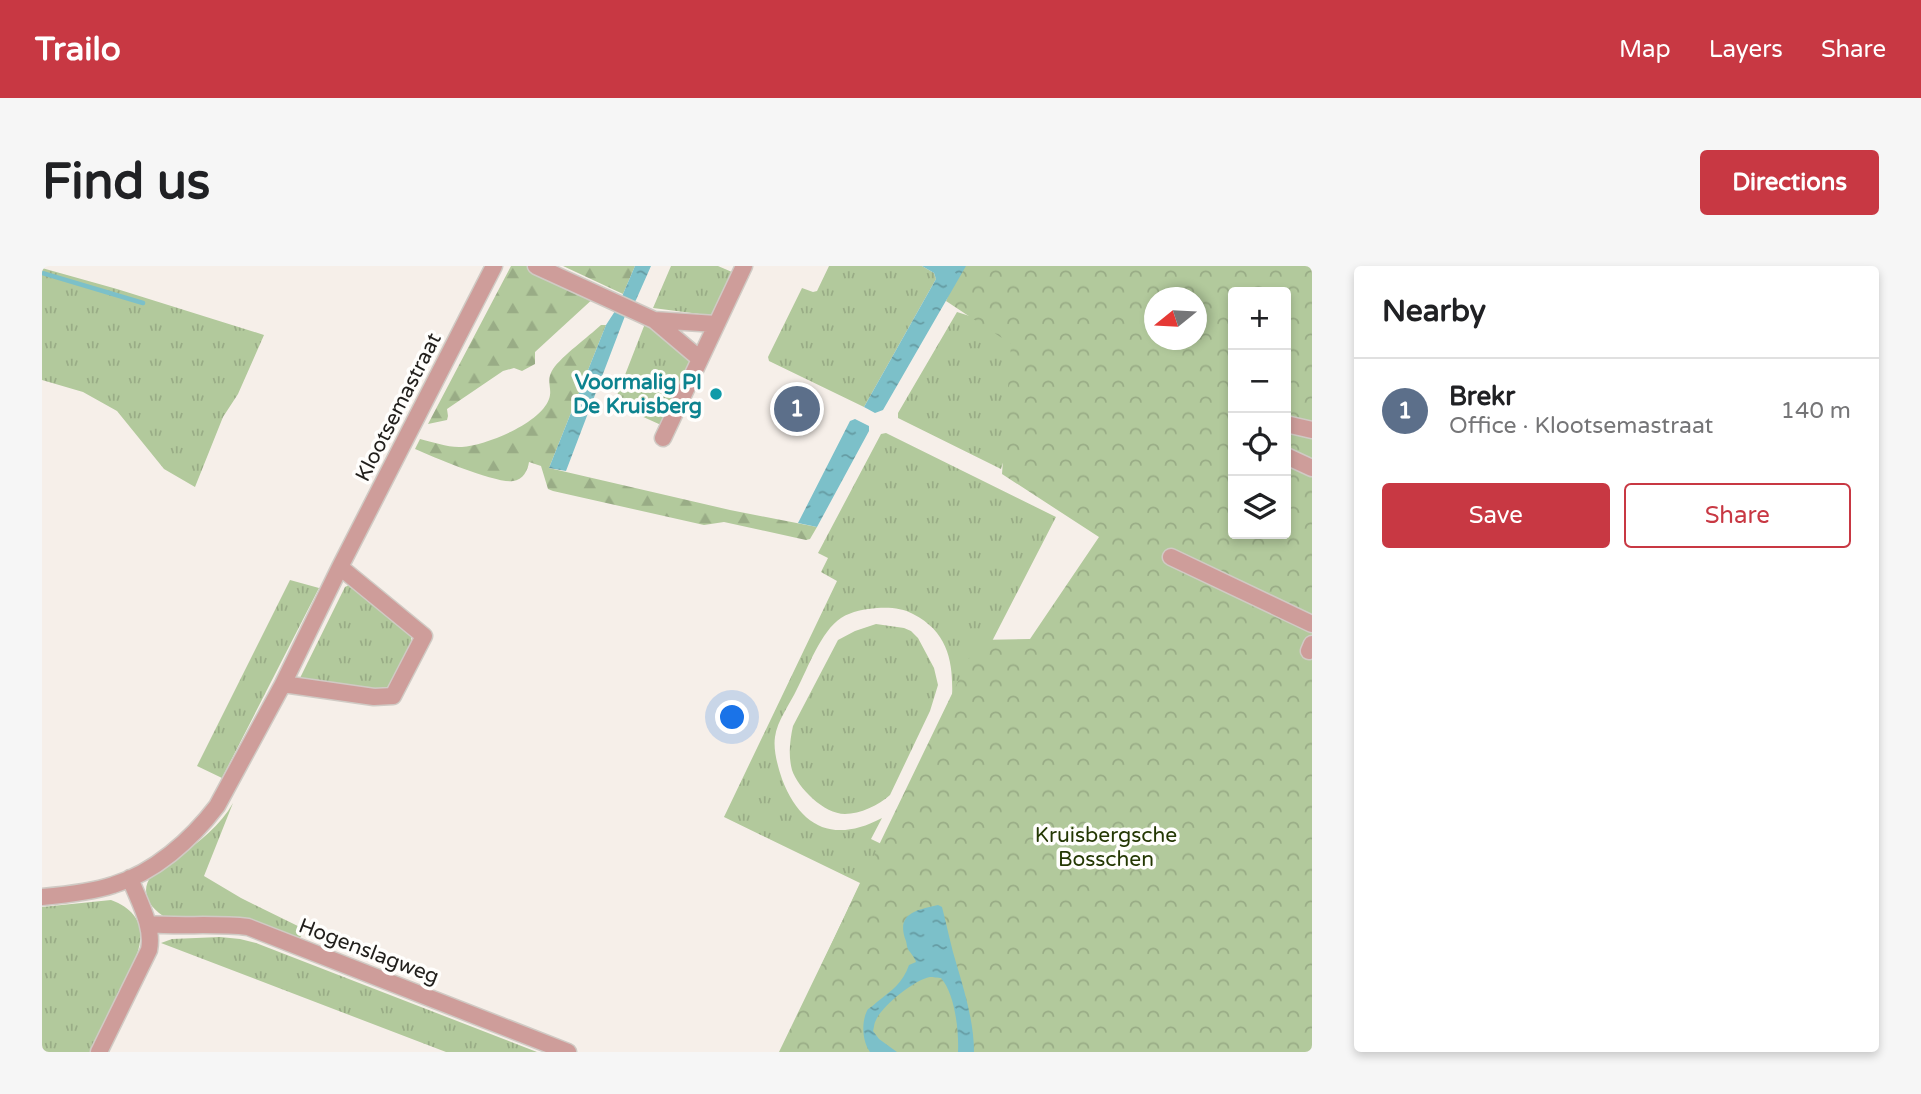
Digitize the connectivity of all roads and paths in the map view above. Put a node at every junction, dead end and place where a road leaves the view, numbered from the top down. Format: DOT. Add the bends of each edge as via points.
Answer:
graph roads {
  1 [pos="494,266"];
  2 [pos="536,266"];
  3 [pos="744,266"];
  4 [pos="653,320"];
  5 [pos="716,324"];
  6 [pos="700,359"];
  7 [pos="1291,425"];
  8 [pos="1312,430"];
  9 [pos="663,438"];
  10 [pos="1291,458"];
  11 [pos="1312,468"];
  12 [pos="1171,557"];
  13 [pos="340,567"];
  14 [pos="1312,624"];
  15 [pos="283,684"];
  16 [pos="130,878"];
  17 [pos="42,897"];
  18 [pos="148,924"];
  19 [pos="99,1052"];
  20 [pos="568,1052"];
  1 -- 13 [label="street, Klootsemastraat"];
  2 -- 4 [label="street"];
  3 -- 5 [label="street"];
  4 -- 5 [label="street"];
  4 -- 6 [label="street"];
  5 -- 6 [label="street"];
  6 -- 9 [label="street"];
  7 -- 8 [label="street"];
  10 -- 11 [label="street"];
  12 -- 14 [label="street"];
  13 -- 15 [label="street, Klootsemastraat"];
  13 -- 15 [label="street" via="424,636 393,696"];
  15 -- 16 [label="street, Klootsemastraat" via="228,788 204,823 171,853"];
  16 -- 17 [label="street, Klootsemastraat" via="112,886"];
  16 -- 18 [label="street"];
  18 -- 19 [label="street" via="149,950"];
  18 -- 20 [label="street, Hogenslagweg" via="248,927"];
}
